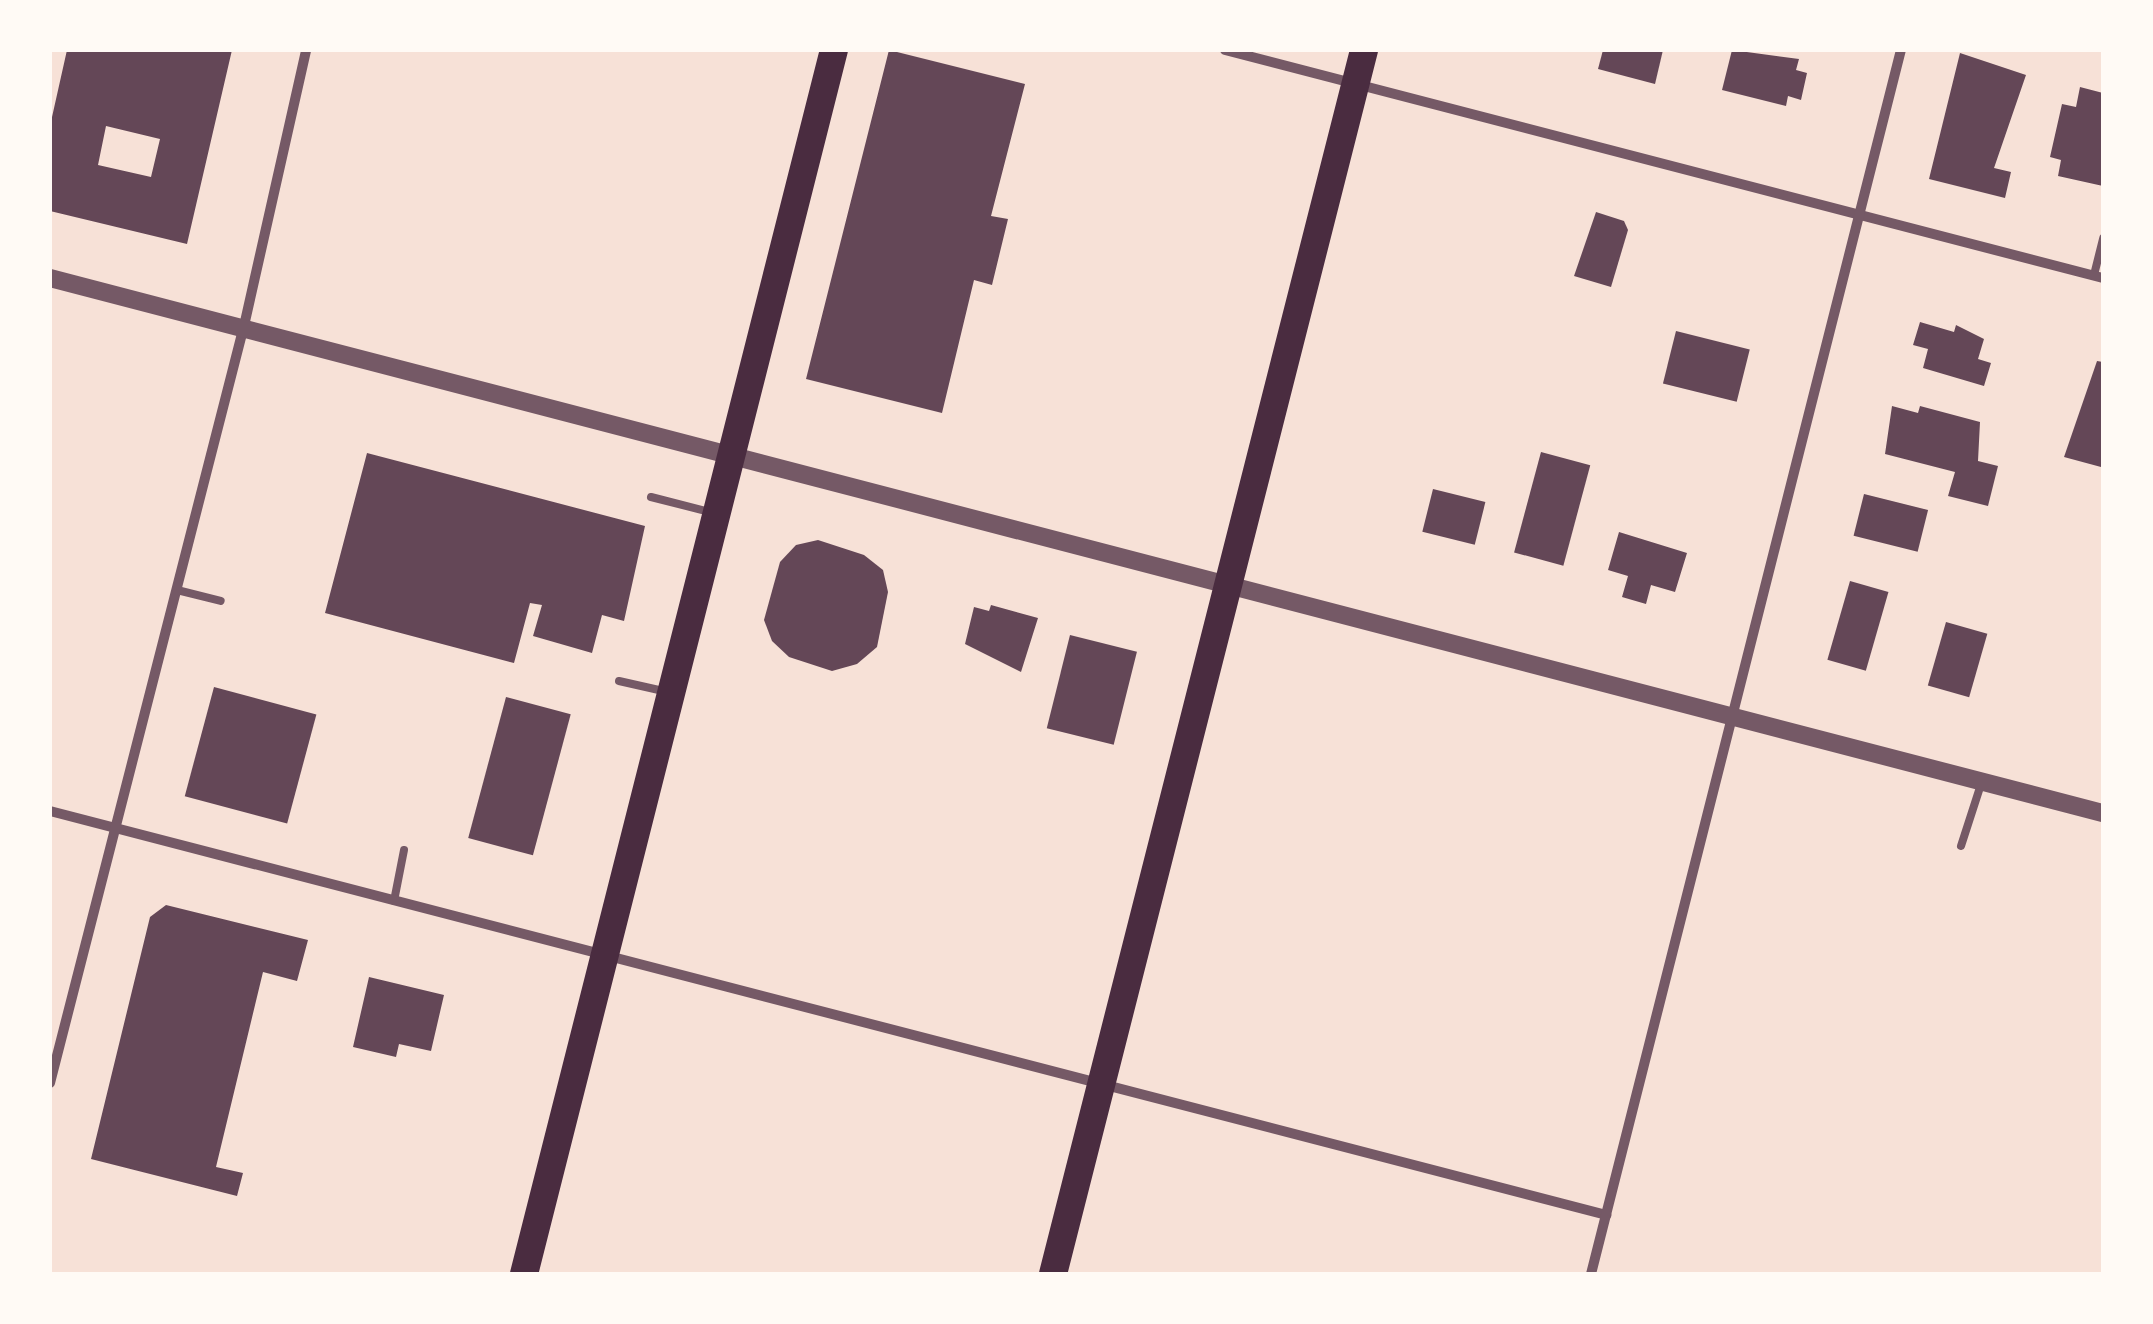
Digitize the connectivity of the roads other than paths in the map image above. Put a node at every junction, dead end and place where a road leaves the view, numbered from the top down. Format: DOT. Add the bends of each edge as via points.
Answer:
graph roads {
  1 [pos="306,50"];
  2 [pos="834,50"];
  3 [pos="1224,50"];
  4 [pos="1364,50"];
  5 [pos="1901,50"];
  6 [pos="1356,84"];
  7 [pos="1860,214"];
  8 [pos="2103,238"];
  9 [pos="2098,276"];
  10 [pos="50,278"];
  11 [pos="244,326"];
  12 [pos="732,455"];
  13 [pos="651,497"];
  14 [pos="716,514"];
  15 [pos="1228,586"];
  16 [pos="176,590"];
  17 [pos="222,601"];
  18 [pos="619,681"];
  19 [pos="671,692"];
  20 [pos="1731,716"];
  21 [pos="1981,782"];
  22 [pos="50,812"];
  23 [pos="2103,813"];
  24 [pos="117,829"];
  25 [pos="1962,846"];
  26 [pos="404,850"];
  27 [pos="394,901"];
  28 [pos="604,955"];
  29 [pos="50,1084"];
  30 [pos="1100,1088"];
  31 [pos="1606,1215"];
  32 [pos="524,1274"];
  33 [pos="1053,1274"];
  34 [pos="1590,1274"];
  1 -- 11 [label="street"];
  2 -- 12 [label="highway"];
  3 -- 6 [label="street"];
  4 -- 6 [label="highway"];
  5 -- 7 [label="street"];
  6 -- 7 [label="street"];
  6 -- 15 [label="highway"];
  7 -- 9 [label="street"];
  7 -- 20 [label="street"];
  8 -- 9 [label="lane"];
  10 -- 11 [label="street"];
  11 -- 12 [label="street"];
  11 -- 16 [label="street"];
  12 -- 14 [label="highway"];
  12 -- 15 [label="street"];
  13 -- 14 [label="lane"];
  14 -- 19 [label="highway"];
  15 -- 20 [label="street"];
  15 -- 30 [label="highway"];
  16 -- 17 [label="lane"];
  16 -- 24 [label="street"];
  18 -- 19 [label="lane"];
  19 -- 28 [label="highway"];
  20 -- 21 [label="street"];
  20 -- 31 [label="street"];
  21 -- 23 [label="street"];
  21 -- 25 [label="lane"];
  22 -- 24 [label="street"];
  24 -- 27 [label="street"];
  24 -- 29 [label="street"];
  26 -- 27 [label="lane"];
  27 -- 28 [label="street"];
  28 -- 30 [label="street"];
  28 -- 32 [label="highway"];
  30 -- 31 [label="street"];
  30 -- 33 [label="highway"];
  31 -- 34 [label="street"];
}
